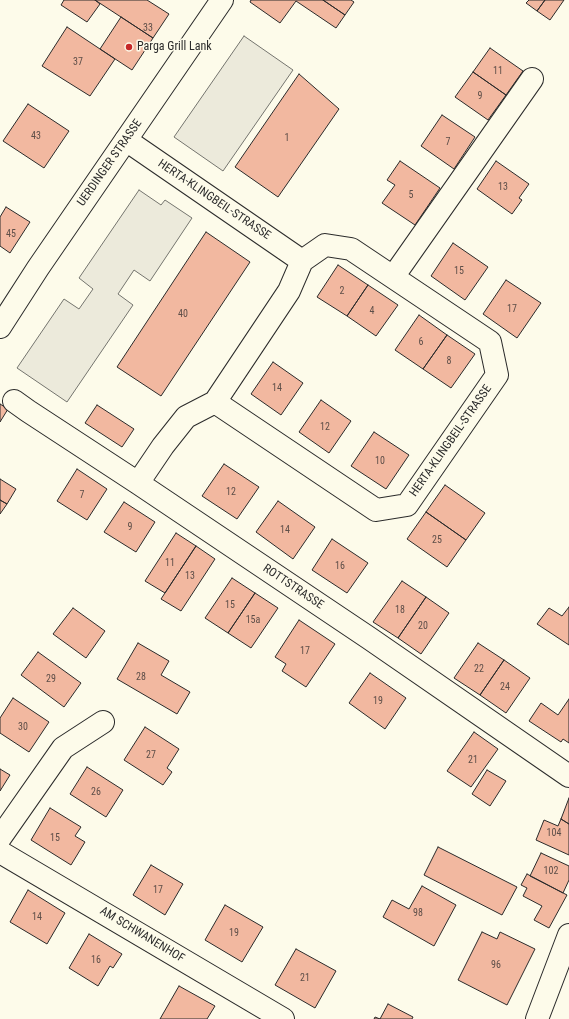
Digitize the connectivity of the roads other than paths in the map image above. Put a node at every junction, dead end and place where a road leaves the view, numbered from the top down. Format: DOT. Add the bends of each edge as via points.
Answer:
graph roads {
  1 [pos="222,0"];
  2 [pos="532,79"];
  3 [pos="126,140"];
  4 [pos="302,261"];
  5 [pos="393,277"];
  6 [pos="0,328"];
  7 [pos="14,401"];
  8 [pos="215,402"];
  9 [pos="138,482"];
  10 [pos="103,722"];
  11 [pos="569,776"];
  12 [pos="0,838"];
  13 [pos="0,852"];
  14 [pos="569,936"];
  15 [pos="283,1019"];
  16 [pos="537,1019"];
  1 -- 3 [label="street, UERDINGER STRASSE"];
  2 -- 5 [label="street"];
  3 -- 4 [label="street, HERTA-KLINGBEIL-STRASSE"];
  3 -- 6 [label="street, UERDINGER STRASSE"];
  4 -- 5 [label="street, HERTA-KLINGBEIL-STRASSE" via="325,245 352,249"];
  4 -- 8 [label="street" via="289,291"];
  5 -- 8 [label="street, HERTA-KLINGBEIL-STRASSE" via="490,342 497,375 406,505 376,510"];
  7 -- 9 [label="street, ROTTSTRASSE"];
  8 -- 9 [label="street" via="186,417"];
  9 -- 11 [label="street, ROTTSTRASSE"];
  10 -- 12 [label="street" via="63,748"];
  13 -- 15 [label="street, AM SCHWANENHOF"];
  14 -- 16 [label="street"];
}
